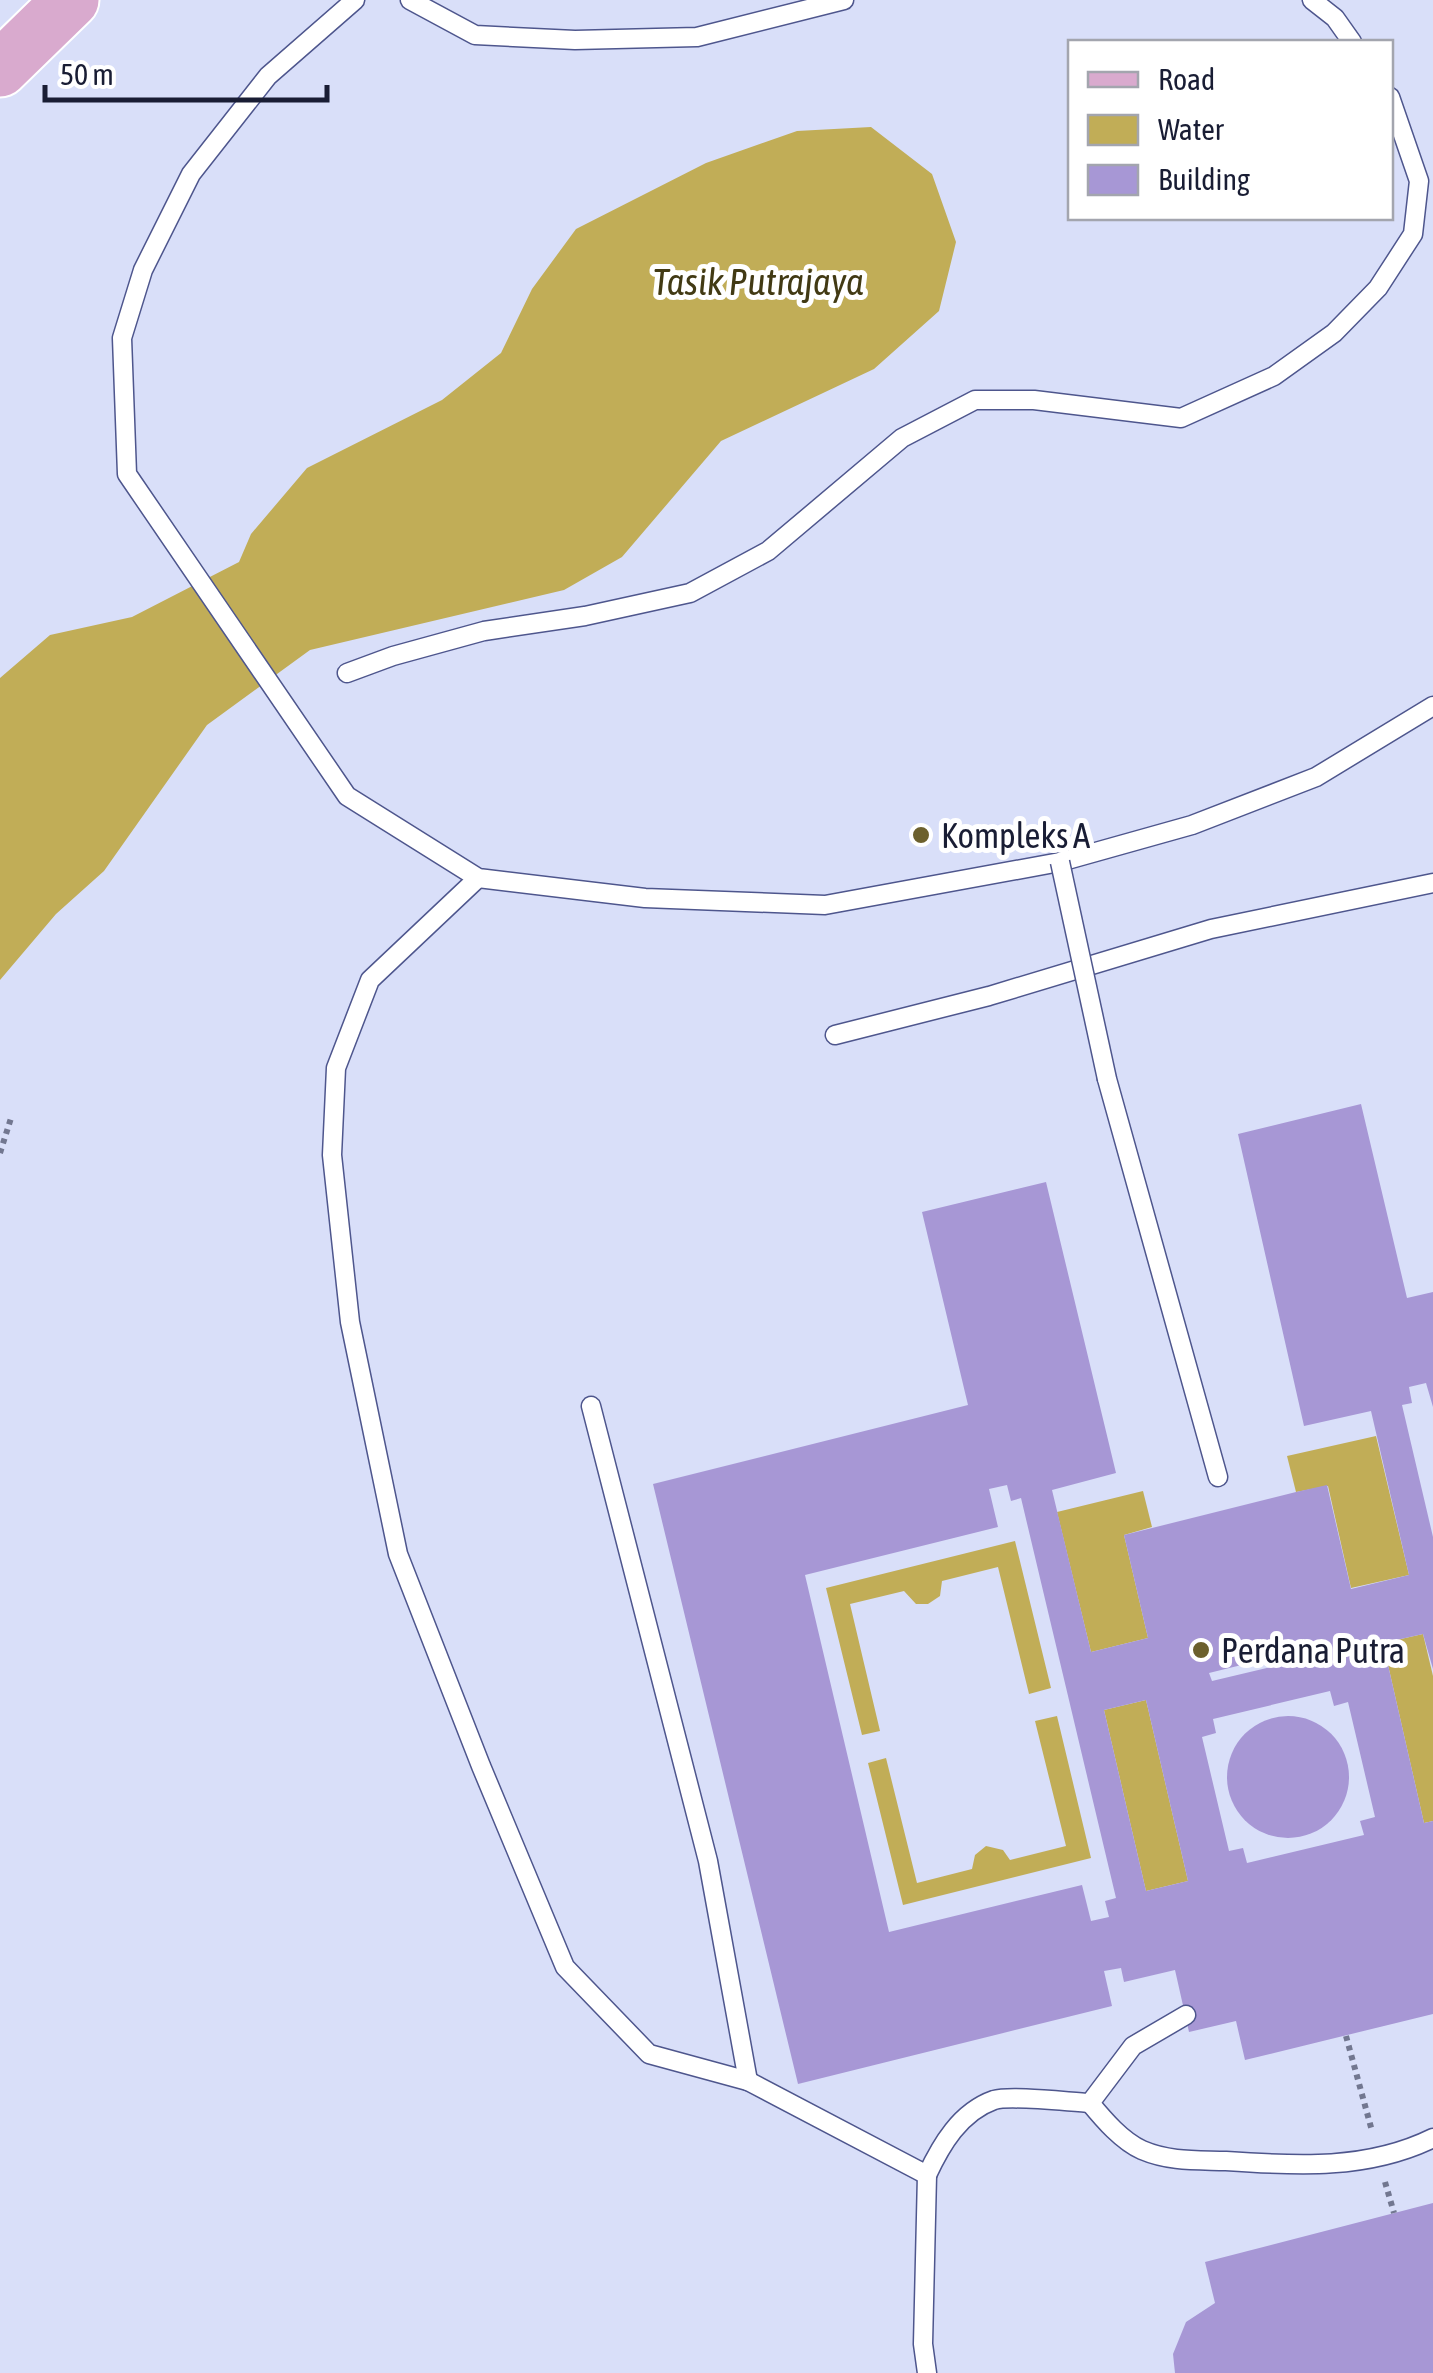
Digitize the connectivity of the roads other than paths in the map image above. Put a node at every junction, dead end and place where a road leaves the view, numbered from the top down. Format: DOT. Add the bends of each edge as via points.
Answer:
graph roads {
  1 [pos="355,0"];
  2 [pos="410,0"];
  3 [pos="844,0"];
  4 [pos="1312,0"];
  5 [pos="47,5"];
  6 [pos="0,18"];
  7 [pos="1351,40"];
  8 [pos="0,70"];
  9 [pos="1393,106"];
  10 [pos="347,673"];
  11 [pos="1433,706"];
  12 [pos="1060,862"];
  13 [pos="478,878"];
  14 [pos="1433,883"];
  15 [pos="835,1035"];
  16 [pos="590,1406"];
  17 [pos="1218,1478"];
  18 [pos="1186,2015"];
  19 [pos="748,2082"];
  20 [pos="1090,2103"];
  21 [pos="1433,2138"];
  22 [pos="927,2175"];
  23 [pos="927,2373"];
  1 -- 13 [label="lane" via="268,76 191,174 143,270 122,338 127,474 347,796"];
  2 -- 3 [label="lane" via="475,35 575,40 698,37"];
  4 -- 7 [label="lane"];
  5 -- 6 [label="main road"];
  5 -- 8 [label="main road"];
  9 -- 10 [label="lane" via="1419,182 1413,234 1378,288 1334,333 1274,376 1181,418 1034,400 976,400 902,438 768,551 690,593 484,631"];
  11 -- 12 [label="lane" via="1316,777 1192,825"];
  12 -- 13 [label="lane" via="825,905 646,898"];
  12 -- 17 [label="lane, bridge" via="1107,1079"];
  13 -- 19 [label="lane" via="370,980 336,1068 332,1155 350,1322 398,1554 565,1968 649,2054"];
  14 -- 15 [label="lane" via="1210,928"];
  16 -- 19 [label="lane" via="708,1861"];
  18 -- 20 [label="lane" via="1133,2046"];
  19 -- 22 [label="lane"];
  20 -- 21 [label="lane" via="1139,2149 1178,2160 1336,2163 1379,2159"];
  20 -- 22 [label="lane" via="996,2100 943,2140"];
  22 -- 23 [label="lane"];
}
